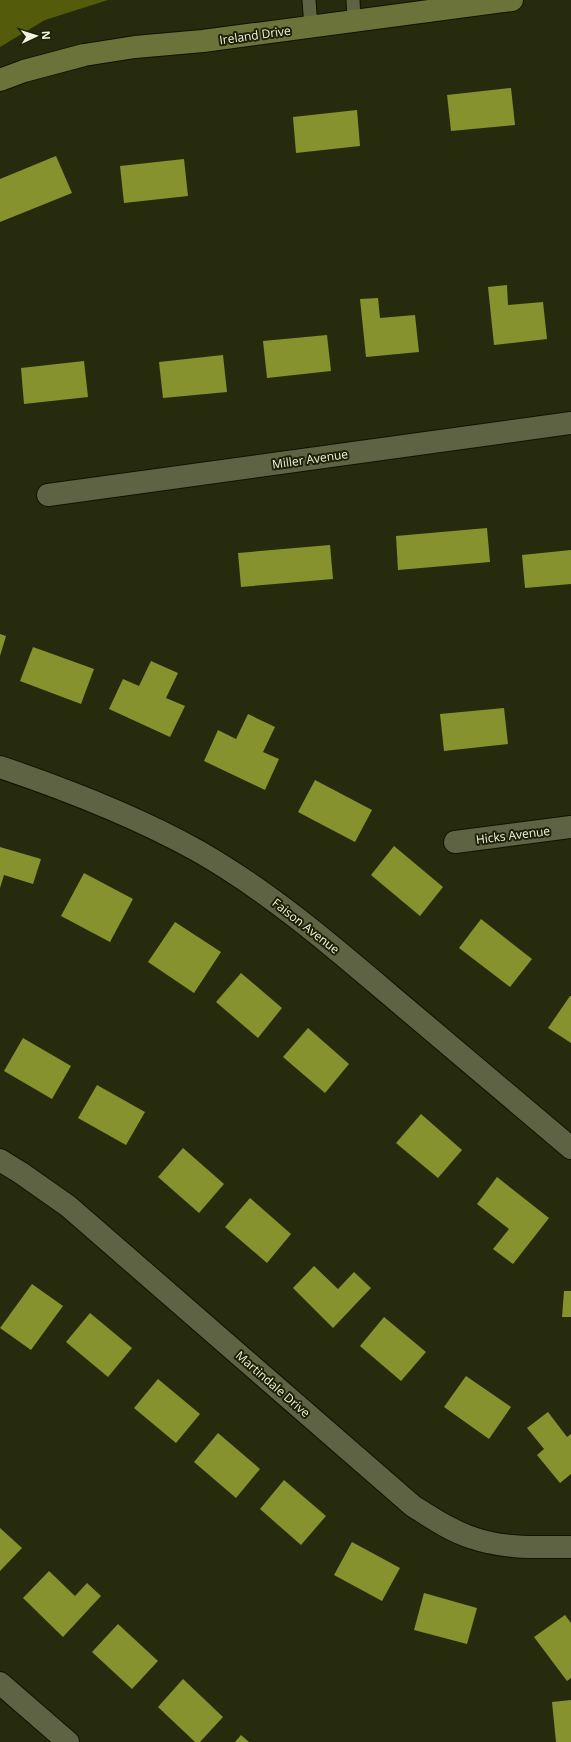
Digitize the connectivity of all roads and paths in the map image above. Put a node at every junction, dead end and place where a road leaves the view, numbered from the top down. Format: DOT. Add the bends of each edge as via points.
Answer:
graph roads {
  1 [pos="309,0"];
  2 [pos="512,0"];
  3 [pos="353,11"];
  4 [pos="310,27"];
  5 [pos="0,80"];
  6 [pos="571,423"];
  7 [pos="48,495"];
  8 [pos="0,767"];
  9 [pos="571,827"];
  10 [pos="455,842"];
  11 [pos="571,1148"];
  12 [pos="0,1160"];
  13 [pos="571,1547"];
  14 [pos="0,1683"];
  15 [pos="68,1742"];
  1 -- 4 [label="lane"];
  2 -- 3 [label="main road, Ireland Drive"];
  3 -- 4 [label="main road, Ireland Drive"];
  4 -- 5 [label="main road, Ireland Drive" via="203,41 135,46 84,55"];
  6 -- 7 [label="street, Miller Avenue"];
  8 -- 11 [label="street, Faison Avenue" via="70,791 138,820 199,852 257,888 325,940"];
  9 -- 10 [label="street, Hicks Avenue"];
  12 -- 13 [label="street, Martindale Drive" via="68,1206 414,1506 442,1525 473,1539 501,1545"];
  14 -- 15 [label="street"];
}
